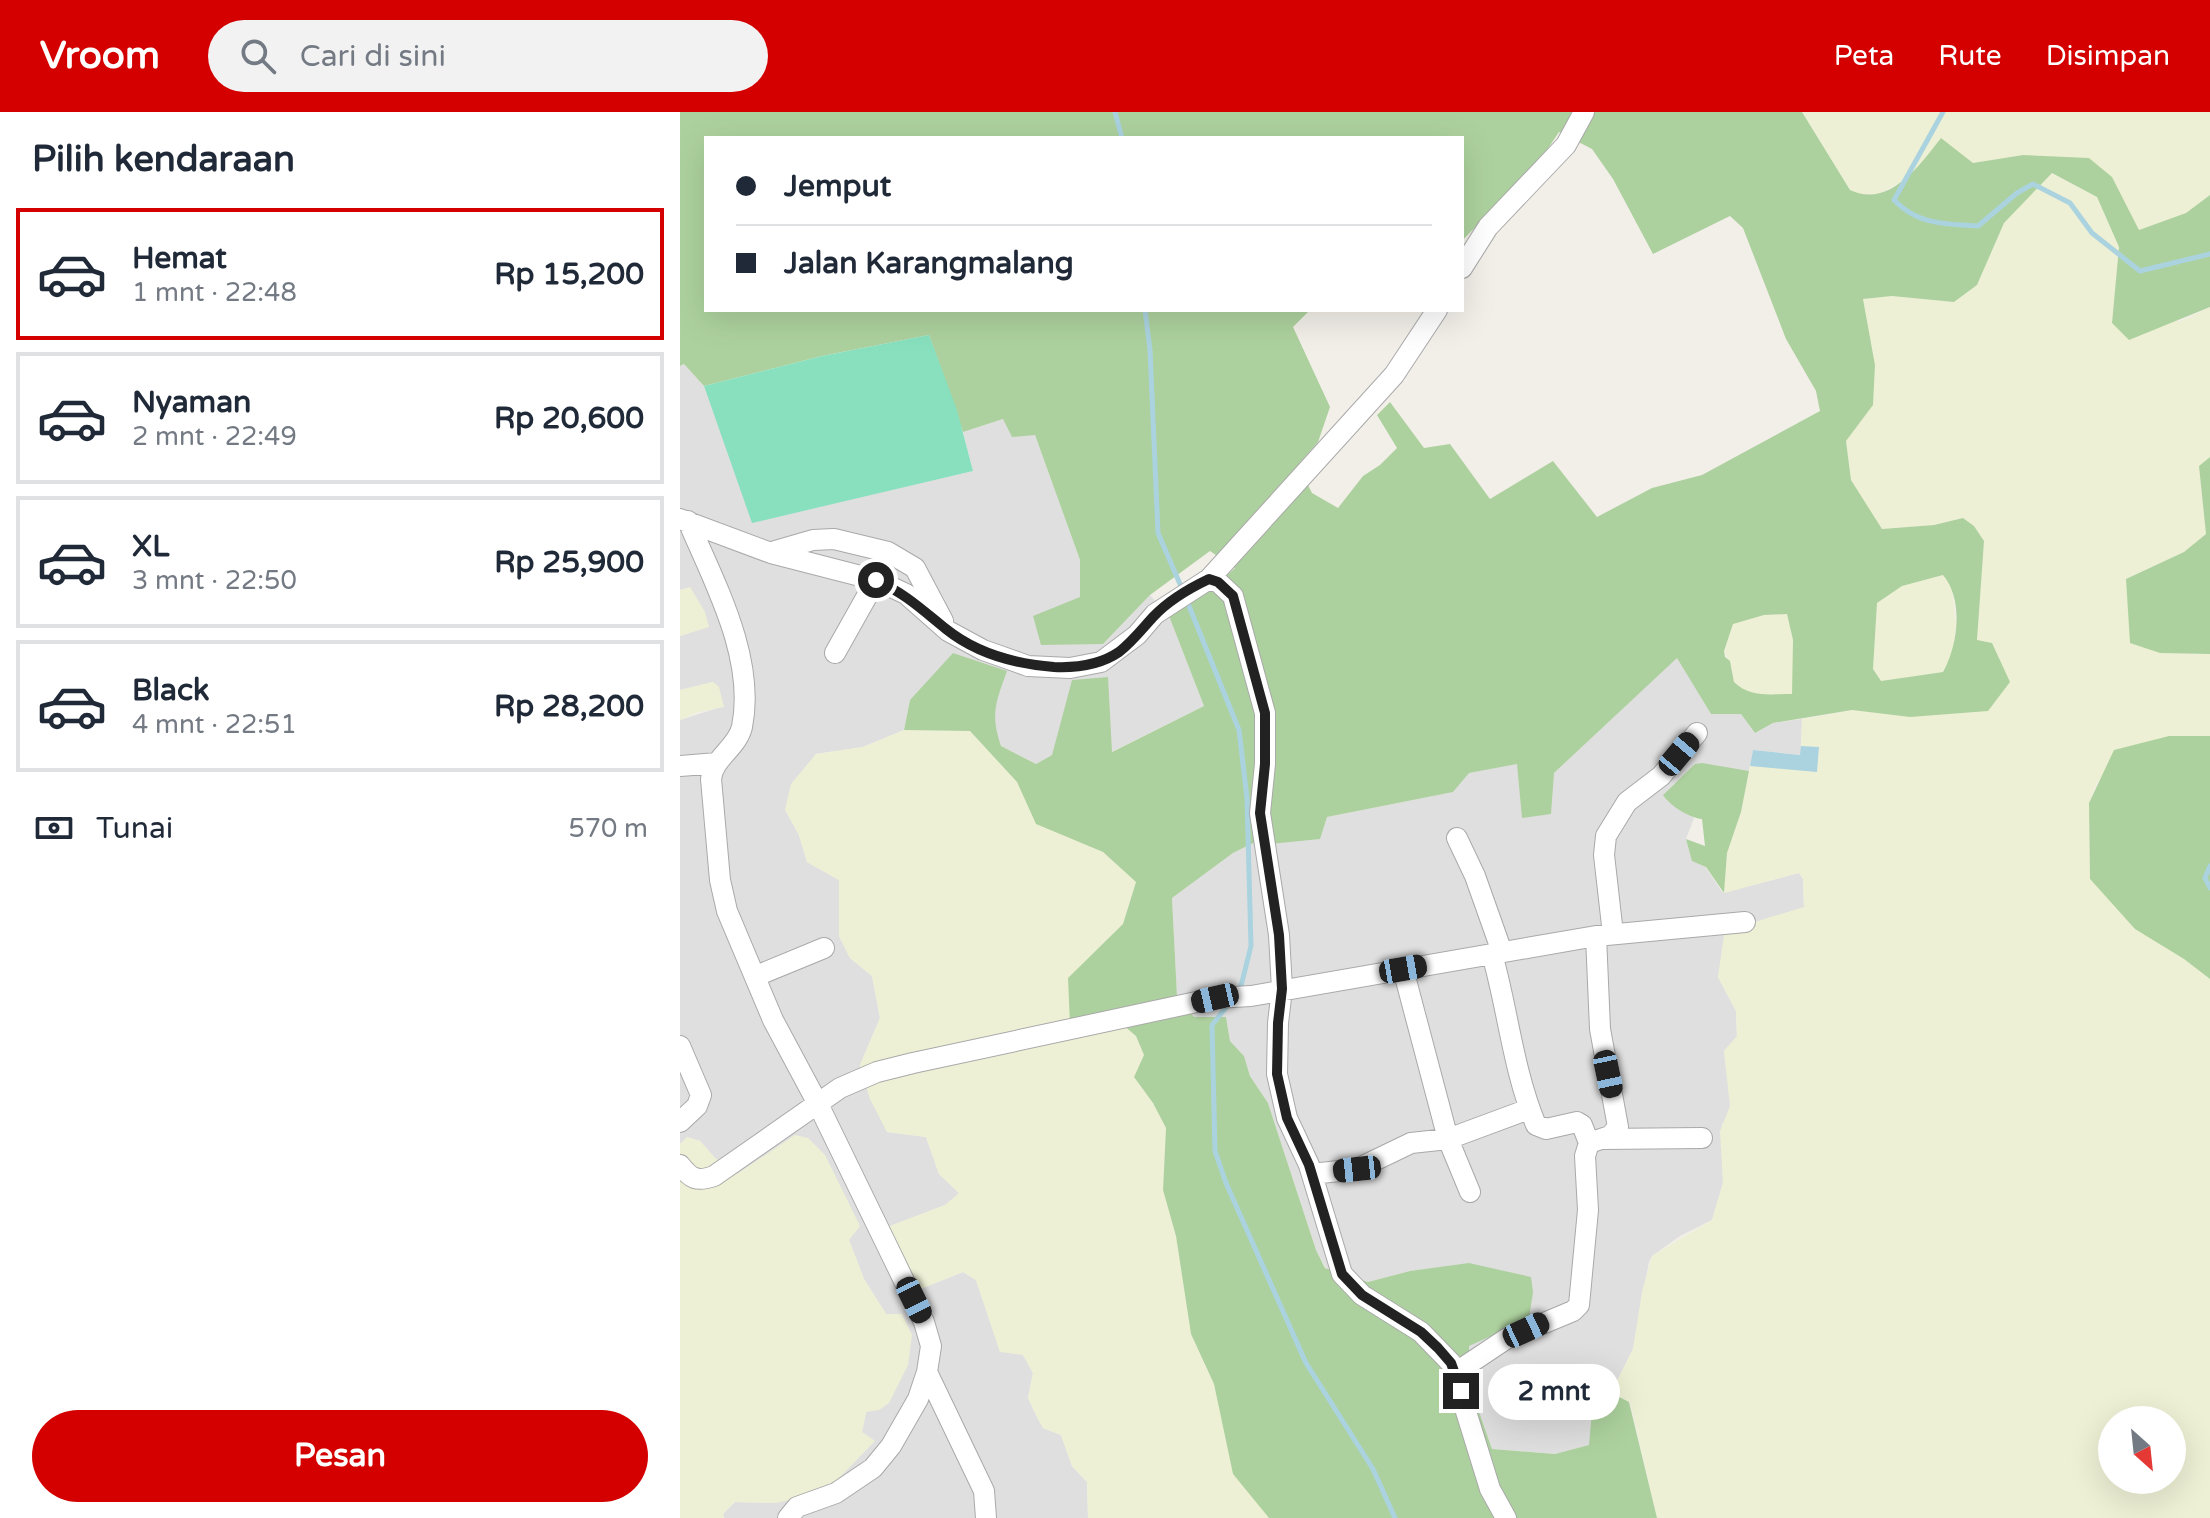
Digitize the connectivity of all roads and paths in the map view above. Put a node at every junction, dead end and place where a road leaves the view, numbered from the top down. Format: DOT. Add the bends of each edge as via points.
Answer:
graph roads {
  1 [pos="1584,112"];
  2 [pos="1464,265"];
  3 [pos="1436,312"];
  4 [pos="684,520"];
  5 [pos="771,553"];
  6 [pos="1209,579"];
  7 [pos="876,580"];
  8 [pos="948,631"];
  9 [pos="835,653"];
  10 [pos="1697,733"];
  11 [pos="717,763"];
  12 [pos="680,766"];
  13 [pos="1457,838"];
  14 [pos="1745,922"];
  15 [pos="1604,935"];
  16 [pos="824,948"];
  17 [pos="1497,953"];
  18 [pos="1403,969"];
  19 [pos="756,976"];
  20 [pos="1282,989"];
  21 [pos="680,1046"];
  22 [pos="818,1104"];
  23 [pos="1529,1109"];
  24 [pos="680,1122"];
  25 [pos="1702,1138"];
  26 [pos="1448,1139"];
  27 [pos="1596,1141"];
  28 [pos="680,1165"];
  29 [pos="1312,1174"];
  30 [pos="1470,1192"];
  31 [pos="927,1372"];
  32 [pos="1455,1373"];
  33 [pos="788,1518"];
  34 [pos="986,1518"];
  35 [pos="1506,1518"];
  1 -- 2 [label="street" via="1566,145 1488,227"];
  3 -- 6 [label="street" via="1394,375"];
  4 -- 5 [label="street"];
  4 -- 11 [label="street" via="718,592 741,670 742,726"];
  5 -- 7 [label="street"];
  5 -- 8 [label="street" via="834,539 888,552 915,568"];
  6 -- 8 [label="street" via="1155,614 1118,652 1084,666 1028,666"];
  6 -- 20 [label="street" via="1233,596 1265,713 1260,813"];
  7 -- 8 [label="street" via="906,594"];
  7 -- 9 [label="street"];
  10 -- 15 [label="street" via="1661,776 1627,802 1606,836"];
  11 -- 12 [label="street"];
  11 -- 19 [label="street" via="711,779 723,896"];
  13 -- 17 [label="street" via="1475,876"];
  14 -- 15 [label="street"];
  15 -- 17 [label="street"];
  15 -- 27 [label="street" via="1600,1029 1618,1127"];
  16 -- 19 [label="street"];
  17 -- 18 [label="street"];
  17 -- 23 [label="street"];
  18 -- 20 [label="street"];
  18 -- 26 [label="street"];
  19 -- 22 [label="street"];
  20 -- 22 [label="street" via="1215,998 877,1072"];
  20 -- 29 [label="street" via="1277,1074 1287,1118"];
  21 -- 24 [label="street" via="701,1095"];
  22 -- 28 [label="street" via="714,1176 692,1179"];
  22 -- 31 [label="street" via="924,1322 931,1346"];
  23 -- 26 [label="street"];
  23 -- 27 [label="street" via="1540,1129 1577,1122"];
  25 -- 27 [label="street"];
  26 -- 29 [label="street" via="1411,1143 1357,1169"];
  26 -- 30 [label="street"];
  27 -- 32 [label="street" via="1585,1156 1588,1210 1579,1305 1506,1339"];
  29 -- 32 [label="street" via="1337,1261 1349,1284 1421,1332"];
  31 -- 33 [label="street" via="918,1399 873,1468 836,1493 797,1507"];
  31 -- 34 [label="street" via="984,1491"];
  32 -- 35 [label="street" via="1490,1489"];
}
